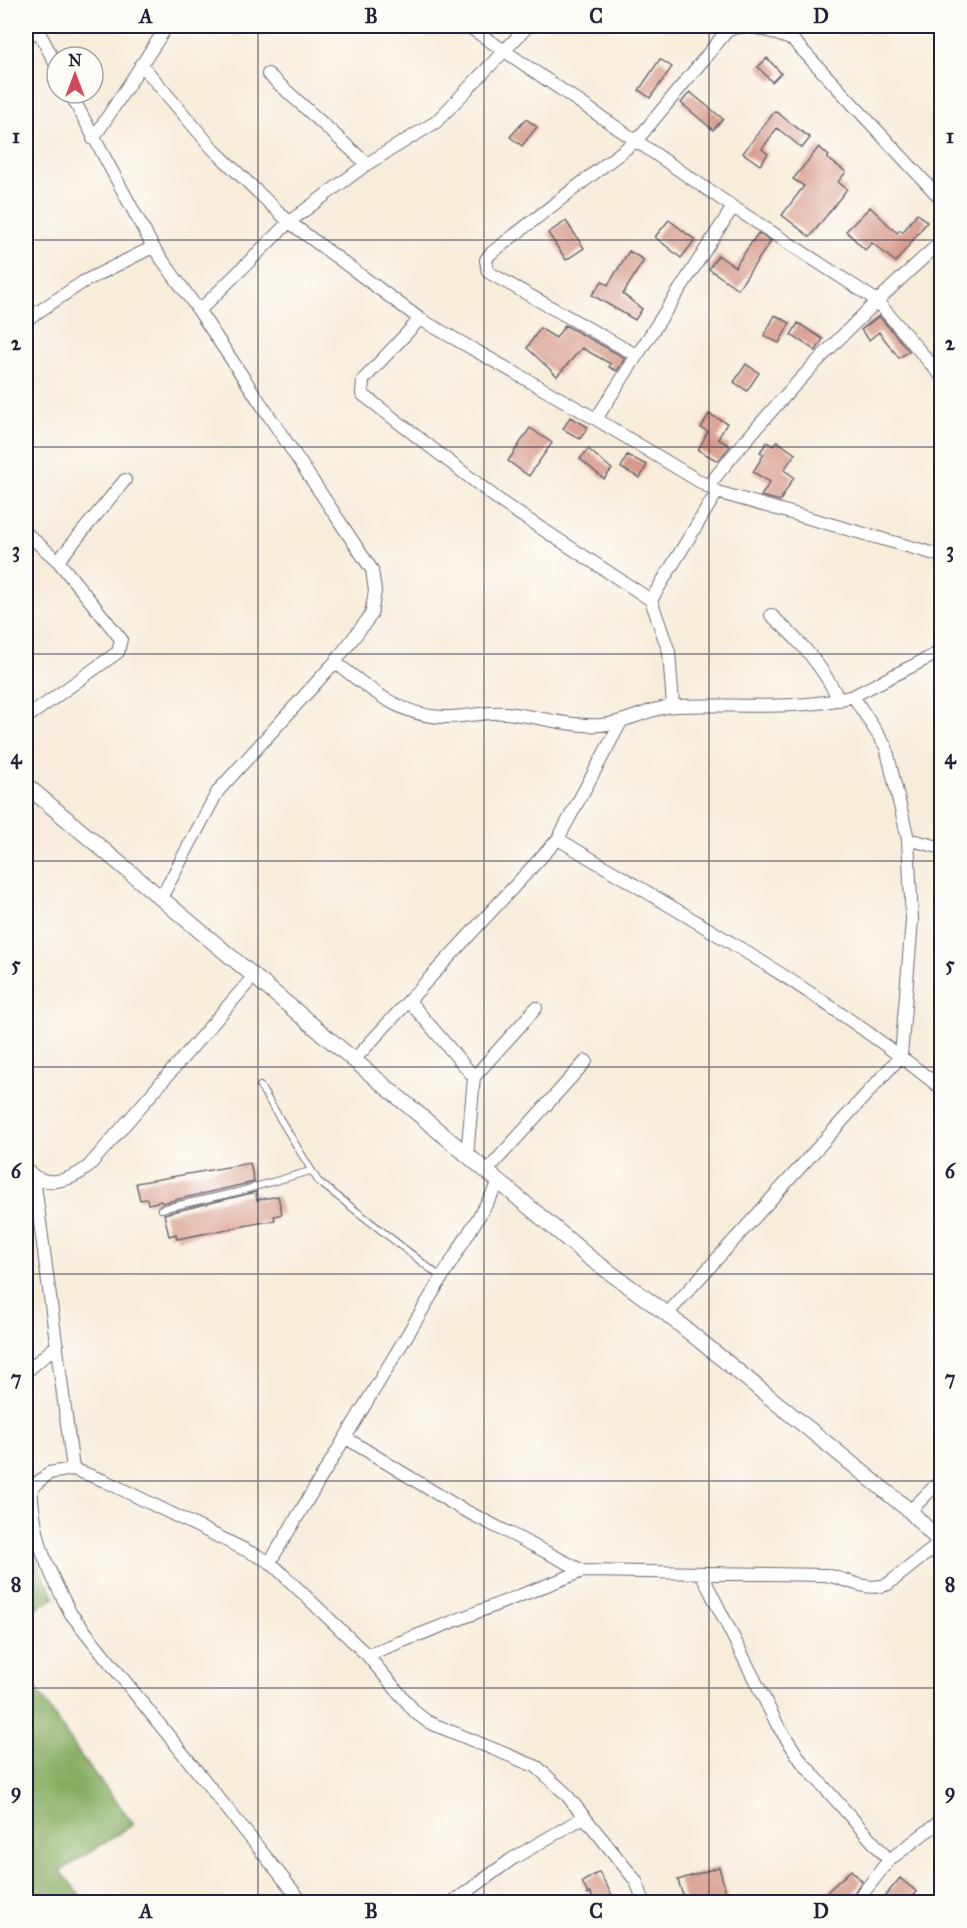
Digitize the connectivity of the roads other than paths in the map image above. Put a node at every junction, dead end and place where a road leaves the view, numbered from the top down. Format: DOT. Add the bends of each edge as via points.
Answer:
graph roads {
  1 [pos="37,26"];
  2 [pos="167,26"];
  3 [pos="468,26"];
  4 [pos="528,26"];
  5 [pos="26,40"];
  6 [pos="46,45"];
  7 [pos="505,50"];
  8 [pos="141,64"];
  9 [pos="268,74"];
  10 [pos="76,105"];
  11 [pos="93,139"];
  12 [pos="637,140"];
  13 [pos="367,164"];
  14 [pos="942,200"];
  15 [pos="733,207"];
  16 [pos="289,222"];
  17 [pos="940,244"];
  18 [pos="153,247"];
  19 [pos="876,300"];
  20 [pos="199,311"];
  21 [pos="420,319"];
  22 [pos="26,320"];
  23 [pos="636,356"];
  24 [pos="942,377"];
  25 [pos="596,419"];
  26 [pos="125,480"];
  27 [pos="712,489"];
  28 [pos="26,533"];
  29 [pos="942,556"];
  30 [pos="58,561"];
  31 [pos="651,600"];
  32 [pos="771,615"];
  33 [pos="942,651"];
  34 [pos="335,663"];
  35 [pos="853,696"];
  36 [pos="839,700"];
  37 [pos="673,706"];
  38 [pos="26,718"];
  39 [pos="621,722"];
  40 [pos="26,785"];
  41 [pos="908,838"];
  42 [pos="558,839"];
  43 [pos="942,848"];
  44 [pos="161,898"];
  45 [pos="254,976"];
  46 [pos="409,1001"];
  47 [pos="536,1008"];
  48 [pos="901,1056"];
  49 [pos="354,1060"];
  50 [pos="586,1061"];
  51 [pos="474,1077"];
  52 [pos="260,1086"];
  53 [pos="942,1089"];
  54 [pos="467,1156"];
  55 [pos="310,1171"];
  56 [pos="486,1172"];
  57 [pos="30,1173"];
  58 [pos="499,1183"];
  59 [pos="161,1209"];
  60 [pos="442,1278"];
  61 [pos="667,1314"];
  62 [pos="57,1345"];
  63 [pos="26,1372"];
  64 [pos="346,1438"];
  65 [pos="73,1469"];
  66 [pos="942,1479"];
  67 [pos="28,1487"];
  68 [pos="910,1511"];
  69 [pos="941,1544"];
  70 [pos="270,1562"];
  71 [pos="583,1571"];
  72 [pos="701,1573"];
  73 [pos="367,1655"];
  74 [pos="584,1817"];
  75 [pos="942,1820"];
  76 [pos="889,1860"];
  77 [pos="302,1902"];
  78 [pos="453,1902"];
  79 [pos="644,1902"];
  80 [pos="856,1902"];
  1 -- 5 [label="street"];
  1 -- 6 [label="street"];
  2 -- 8 [label="street"];
  3 -- 7 [label="street"];
  4 -- 7 [label="street"];
  7 -- 12 [label="street"];
  7 -- 13 [label="street" via="436,122"];
  8 -- 11 [label="street"];
  8 -- 16 [label="street" via="213,149"];
  9 -- 13 [label="street"];
  10 -- 11 [label="street"];
  11 -- 18 [label="street"];
  12 -- 14 [label="street" via="727,31 734,27 767,30 793,40"];
  12 -- 15 [label="street"];
  12 -- 23 [label="street" via="490,254 486,266 488,272"];
  13 -- 16 [label="street"];
  15 -- 19 [label="street"];
  15 -- 23 [label="street"];
  16 -- 20 [label="street"];
  16 -- 21 [label="street"];
  17 -- 19 [label="street"];
  18 -- 20 [label="street"];
  18 -- 22 [label="street" via="83,282"];
  19 -- 24 [label="street"];
  19 -- 27 [label="street" via="756,425"];
  20 -- 34 [label="street" via="372,570 375,591 371,615"];
  21 -- 25 [label="street"];
  21 -- 31 [label="street" via="363,380 362,394 504,504"];
  23 -- 25 [label="street"];
  25 -- 27 [label="street"];
  26 -- 30 [label="street"];
  27 -- 29 [label="street"];
  27 -- 31 [label="street"];
  28 -- 30 [label="street"];
  30 -- 38 [label="street" via="121,639 121,646"];
  31 -- 37 [label="street" via="669,652"];
  32 -- 36 [label="street" via="802,643 826,674"];
  33 -- 35 [label="street"];
  34 -- 39 [label="street" via="382,699 424,715 445,717 486,712 578,724"];
  34 -- 44 [label="street" via="218,791"];
  35 -- 36 [label="street"];
  35 -- 41 [label="street" via="886,747"];
  36 -- 37 [label="street" via="759,706"];
  37 -- 39 [label="street"];
  39 -- 42 [label="street"];
  40 -- 44 [label="street"];
  41 -- 43 [label="street"];
  41 -- 48 [label="street" via="912,920"];
  42 -- 46 [label="street"];
  42 -- 48 [label="street" via="789,978"];
  44 -- 45 [label="street"];
  45 -- 49 [label="street"];
  45 -- 57 [label="street" via="88,1167 67,1180 45,1180"];
  46 -- 49 [label="street"];
  46 -- 51 [label="street"];
  47 -- 51 [label="street"];
  48 -- 53 [label="street"];
  48 -- 61 [label="street"];
  49 -- 54 [label="street"];
  50 -- 56 [label="street"];
  51 -- 54 [label="street"];
  52 -- 55 [label="lane"];
  54 -- 56 [label="street"];
  55 -- 59 [label="lane"];
  55 -- 60 [label="lane"];
  56 -- 58 [label="street"];
  57 -- 62 [label="street"];
  58 -- 60 [label="street"];
  58 -- 61 [label="street" via="590,1258"];
  60 -- 64 [label="street"];
  61 -- 68 [label="street"];
  62 -- 63 [label="street"];
  62 -- 65 [label="street"];
  64 -- 70 [label="street"];
  64 -- 71 [label="street" via="460,1508"];
  65 -- 67 [label="street" via="49,1473"];
  65 -- 70 [label="street"];
  66 -- 68 [label="street"];
  67 -- 77 [label="street" via="38,1544 71,1614"];
  68 -- 69 [label="street"];
  69 -- 72 [label="street" via="878,1588 825,1575"];
  70 -- 73 [label="street"];
  71 -- 72 [label="street"];
  71 -- 73 [label="street"];
  72 -- 76 [label="street" via="778,1726 802,1762"];
  73 -- 74 [label="street" via="416,1713 443,1730 537,1767"];
  74 -- 78 [label="street" via="512,1859"];
  74 -- 79 [label="street" via="636,1881"];
  75 -- 76 [label="street"];
  76 -- 80 [label="street"];
}
